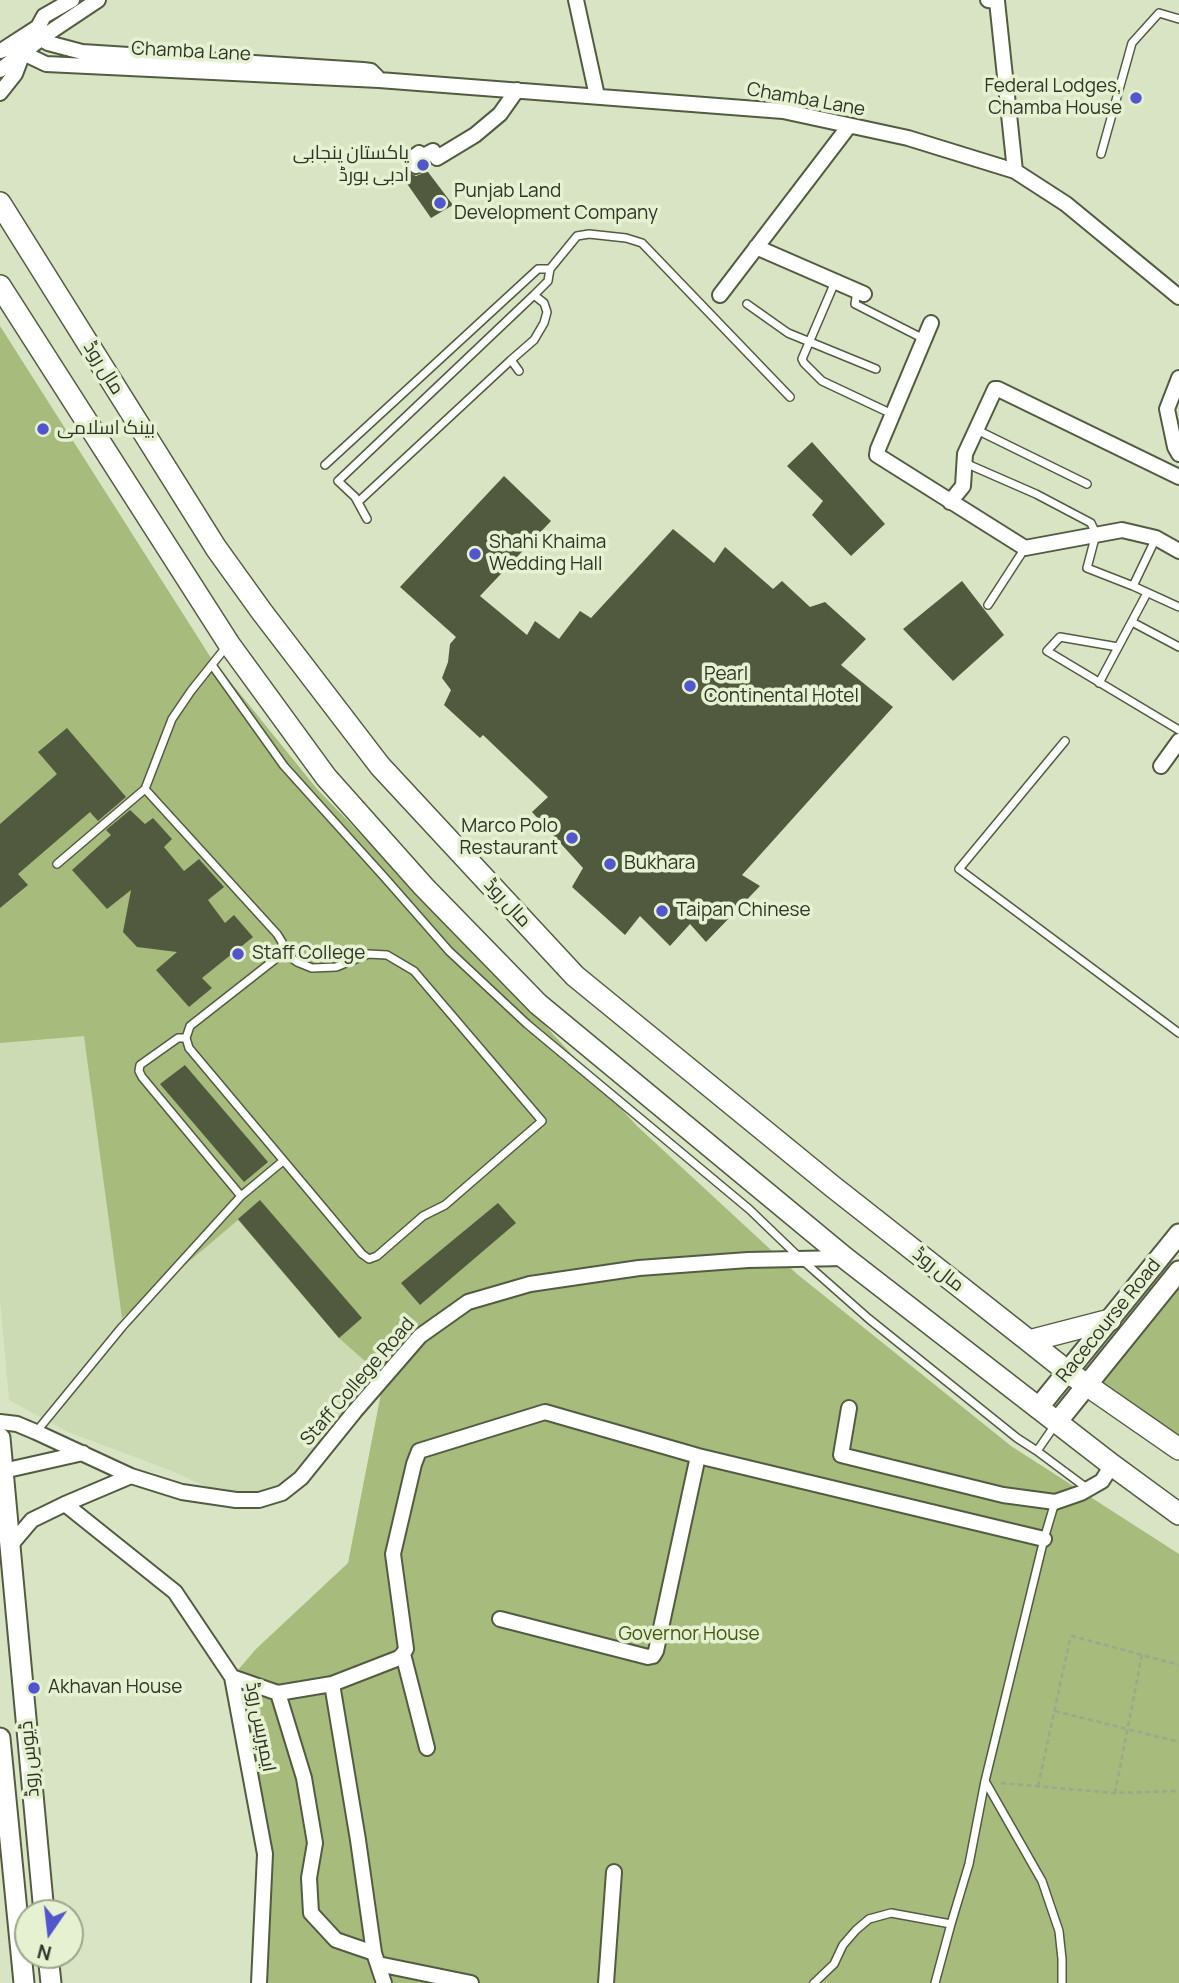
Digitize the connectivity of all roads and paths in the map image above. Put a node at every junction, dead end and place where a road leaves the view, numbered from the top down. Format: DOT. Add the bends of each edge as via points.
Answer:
graph roads {
  1 [pos="72,0"];
  2 [pos="98,0"];
  3 [pos="576,0"];
  4 [pos="994,1"];
  5 [pos="1179,19"];
  6 [pos="41,39"];
  7 [pos="2,50"];
  8 [pos="23,53"];
  9 [pos="0,71"];
  10 [pos="379,80"];
  11 [pos="517,90"];
  12 [pos="0,93"];
  13 [pos="597,96"];
  14 [pos="849,126"];
  15 [pos="1101,154"];
  16 [pos="416,166"];
  17 [pos="1015,171"];
  18 [pos="0,203"];
  19 [pos="757,247"];
  20 [pos="550,269"];
  21 [pos="835,282"];
  22 [pos="0,286"];
  23 [pos="861,293"];
  24 [pos="534,295"];
  25 [pos="720,295"];
  26 [pos="1179,297"];
  27 [pos="747,304"];
  28 [pos="931,323"];
  29 [pos="924,339"];
  30 [pos="810,340"];
  31 [pos="511,360"];
  32 [pos="876,369"];
  33 [pos="519,371"];
  34 [pos="1179,379"];
  35 [pos="790,397"];
  36 [pos="893,414"];
  37 [pos="976,430"];
  38 [pos="1179,454"];
  39 [pos="965,463"];
  40 [pos="325,465"];
  41 [pos="1179,477"];
  42 [pos="1087,484"];
  43 [pos="358,502"];
  44 [pos="950,502"];
  45 [pos="367,519"];
  46 [pos="1096,534"];
  47 [pos="1156,538"];
  48 [pos="1025,548"];
  49 [pos="1179,551"];
  50 [pos="1133,586"];
  51 [pos="1147,593"];
  52 [pos="988,606"];
  53 [pos="1179,607"];
  54 [pos="1132,622"];
  55 [pos="229,644"];
  56 [pos="1118,647"];
  57 [pos="1179,647"];
  58 [pos="212,665"];
  59 [pos="1099,683"];
  60 [pos="1179,730"];
  61 [pos="1065,741"];
  62 [pos="1179,741"];
  63 [pos="1161,766"];
  64 [pos="145,789"];
  65 [pos="57,864"];
  66 [pos="282,951"];
  67 [pos="1179,1033"];
  68 [pos="187,1038"];
  69 [pos="283,1161"];
  70 [pos="241,1196"];
  71 [pos="1179,1234"];
  72 [pos="845,1258"];
  73 [pos="801,1259"];
  74 [pos="1179,1271"];
  75 [pos="1110,1320"];
  76 [pos="1029,1341"];
  77 [pos="1077,1378"];
  78 [pos="849,1408"];
  79 [pos="1038,1408"];
  80 [pos="0,1422"];
  81 [pos="1057,1422"];
  82 [pos="36,1432"];
  83 [pos="0,1445"];
  84 [pos="1179,1449"];
  85 [pos="1037,1451"];
  86 [pos="83,1453"];
  87 [pos="698,1456"];
  88 [pos="1112,1465"];
  89 [pos="3,1471"];
  90 [pos="131,1476"];
  91 [pos="1088,1489"];
  92 [pos="1055,1502"];
  93 [pos="65,1504"];
  94 [pos="1179,1514"];
  95 [pos="1044,1539"];
  96 [pos="9,1547"];
  97 [pos="500,1619"];
  98 [pos="403,1654"];
  99 [pos="1142,1655"];
  100 [pos="1179,1665"];
  101 [pos="232,1677"];
  102 [pos="332,1684"];
  103 [pos="278,1693"];
  104 [pos="1055,1711"];
  105 [pos="1128,1730"];
  106 [pos="0,1738"];
  107 [pos="1179,1742"];
  108 [pos="427,1748"];
  109 [pos="985,1782"];
  110 [pos="1038,1786"];
  111 [pos="1179,1791"];
  112 [pos="1115,1793"];
  113 [pos="3,1808"];
  114 [pos="614,1872"];
  115 [pos="43,1899"];
  116 [pos="951,1924"];
  117 [pos="376,1958"];
  118 [pos="24,1983"];
  119 [pos="258,1983"];
  120 [pos="384,1983"];
  121 [pos="471,1983"];
  122 [pos="606,1983"];
  123 [pos="814,1983"];
  124 [pos="935,1983"];
  125 [pos="1062,1983"];
  1 -- 7 [label="street"];
  2 -- 6 [label="street"];
  3 -- 13 [label="street"];
  4 -- 17 [label="street"];
  5 -- 15 [label="lane" via="1159,13 1132,43"];
  6 -- 8 [label="street"];
  6 -- 10 [label="street, Chamba Lane" via="82,52 363,70"];
  7 -- 8 [label="street, Chamba Lane"];
  8 -- 9 [label="street"];
  8 -- 10 [label="street, Chamba Lane" via="46,64"];
  8 -- 12 [label="street" via="15,75"];
  10 -- 11 [label="street, Chamba Lane"];
  11 -- 13 [label="street, Chamba Lane"];
  11 -- 16 [label="street" via="500,114 475,135 437,159 433,151 422,157 419,153 411,159"];
  13 -- 14 [label="street, Chamba Lane" via="783,111"];
  14 -- 17 [label="street, Chamba Lane" via="908,138"];
  14 -- 19 [label="street"];
  17 -- 26 [label="street, Chamba Lane" via="1066,204"];
  18 -- 76 [label="main road, مال روڈ" via="216,548 380,766 575,976"];
  19 -- 21 [label="street"];
  19 -- 25 [label="street"];
  20 -- 24 [label="lane" via="548,281"];
  20 -- 35 [label="lane" via="577,236 602,235 642,243"];
  20 -- 40 [label="lane" via="538,269"];
  21 -- 23 [label="street"];
  21 -- 30 [label="lane"];
  22 -- 55 [label="main road"];
  23 -- 29 [label="lane" via="855,304"];
  24 -- 31 [label="lane" via="544,303 544,323 534,340"];
  24 -- 43 [label="lane" via="338,481"];
  27 -- 30 [label="lane" via="788,333"];
  28 -- 29 [label="street"];
  29 -- 36 [label="street"];
  30 -- 32 [label="lane"];
  30 -- 36 [label="lane" via="802,359 822,381"];
  31 -- 33 [label="lane"];
  31 -- 43 [label="lane"];
  34 -- 38 [label="street" via="1167,409"];
  36 -- 44 [label="street" via="877,455"];
  37 -- 39 [label="street"];
  37 -- 41 [label="street" via="998,389"];
  37 -- 42 [label="lane"];
  39 -- 44 [label="street" via="963,486"];
  39 -- 46 [label="lane" via="1091,523"];
  43 -- 45 [label="lane"];
  44 -- 48 [label="street"];
  46 -- 47 [label="street" via="1122,530"];
  46 -- 48 [label="street"];
  46 -- 50 [label="lane" via="1087,568"];
  47 -- 49 [label="street"];
  47 -- 50 [label="lane"];
  48 -- 52 [label="lane"];
  50 -- 51 [label="lane"];
  51 -- 53 [label="lane"];
  51 -- 54 [label="lane"];
  54 -- 56 [label="lane"];
  54 -- 57 [label="lane"];
  55 -- 58 [label="lane"];
  55 -- 72 [label="main road" via="326,777 538,1004"];
  56 -- 59 [label="lane"];
  56 -- 59 [label="lane" via="1060,637 1047,651"];
  58 -- 64 [label="lane" via="172,719"];
  58 -- 73 [label="lane" via="285,766 449,951 527,1024 749,1209"];
  59 -- 60 [label="lane"];
  61 -- 67 [label="lane" via="959,869"];
  62 -- 63 [label="street"];
  64 -- 65 [label="lane"];
  64 -- 66 [label="lane" via="277,934"];
  66 -- 68 [label="lane" via="190,1026"];
  66 -- 69 [label="lane" via="312,968 336,967 368,954 387,955 414,971 542,1121 445,1205 423,1216 369,1259"];
  68 -- 69 [label="lane" via="189,1048"];
  68 -- 70 [label="lane" via="178,1038 140,1065 139,1071"];
  69 -- 70 [label="lane"];
  70 -- 82 [label="lane" via="122,1327"];
  71 -- 75 [label="main road, Racecourse Road"];
  72 -- 73 [label="street, Staff College Road"];
  72 -- 79 [label="main road"];
  73 -- 85 [label="lane" via="879,1328"];
  73 -- 90 [label="street, Staff College Road" via="639,1268 530,1284 468,1302 420,1336 301,1478 282,1493 236,1500 182,1492"];
  74 -- 77 [label="main road, Racecourse Road"];
  75 -- 76 [label="main road"];
  75 -- 77 [label="main road, Racecourse Road"];
  76 -- 77 [label="main road, مال روڈ"];
  77 -- 79 [label="main road, Racecourse Road"];
  77 -- 81 [label="main road, Racecourse Road"];
  77 -- 84 [label="main road, مال روڈ"];
  78 -- 92 [label="street" via="841,1455 1003,1495"];
  79 -- 81 [label="main road"];
  80 -- 82 [label="street, Staff College Road"];
  81 -- 85 [label="lane"];
  81 -- 88 [label="main road"];
  82 -- 86 [label="street, Staff College Road"];
  83 -- 89 [label="main road, ڈیوس روڈ"];
  85 -- 91 [label="lane"];
  86 -- 89 [label="street"];
  86 -- 90 [label="street, Staff College Road"];
  87 -- 95 [label="street"];
  87 -- 97 [label="street" via="653,1656"];
  87 -- 98 [label="street" via="545,1412 419,1451 393,1554"];
  88 -- 91 [label="street" via="1102,1481"];
  88 -- 94 [label="main road"];
  89 -- 96 [label="main road, ڈیوس روڈ"];
  90 -- 93 [label="street"];
  91 -- 92 [label="street"];
  92 -- 95 [label="lane"];
  93 -- 96 [label="street" via="32,1520"];
  93 -- 101 [label="street, ایمپریس روڈ" via="175,1592"];
  95 -- 109 [label="lane"];
  96 -- 115 [label="main road, ڈیوس روڈ"];
  98 -- 102 [label="street"];
  98 -- 108 [label="street"];
  99 -- 100 [label="path"];
  99 -- 104 [label="path" via="1072,1636"];
  99 -- 105 [label="path"];
  101 -- 103 [label="street"];
  101 -- 119 [label="street, ایمپریس روڈ" via="265,1854"];
  102 -- 103 [label="street"];
  102 -- 117 [label="street"];
  103 -- 117 [label="street" via="304,1778 315,1843 309,1878 311,1913 335,1940"];
  104 -- 105 [label="path"];
  104 -- 110 [label="path"];
  105 -- 107 [label="path"];
  105 -- 112 [label="path"];
  106 -- 113 [label="main road, ڈیوس روڈ"];
  109 -- 110 [label="path"];
  109 -- 116 [label="lane" via="969,1864"];
  109 -- 125 [label="lane" via="1042,1881 1059,1931"];
  110 -- 112 [label="path"];
  111 -- 112 [label="path"];
  113 -- 118 [label="main road, ڈیوس روڈ"];
  114 -- 122 [label="street"];
  116 -- 123 [label="lane" via="891,1913 869,1919"];
  116 -- 124 [label="lane"];
  117 -- 120 [label="street"];
  117 -- 121 [label="street"];
}
